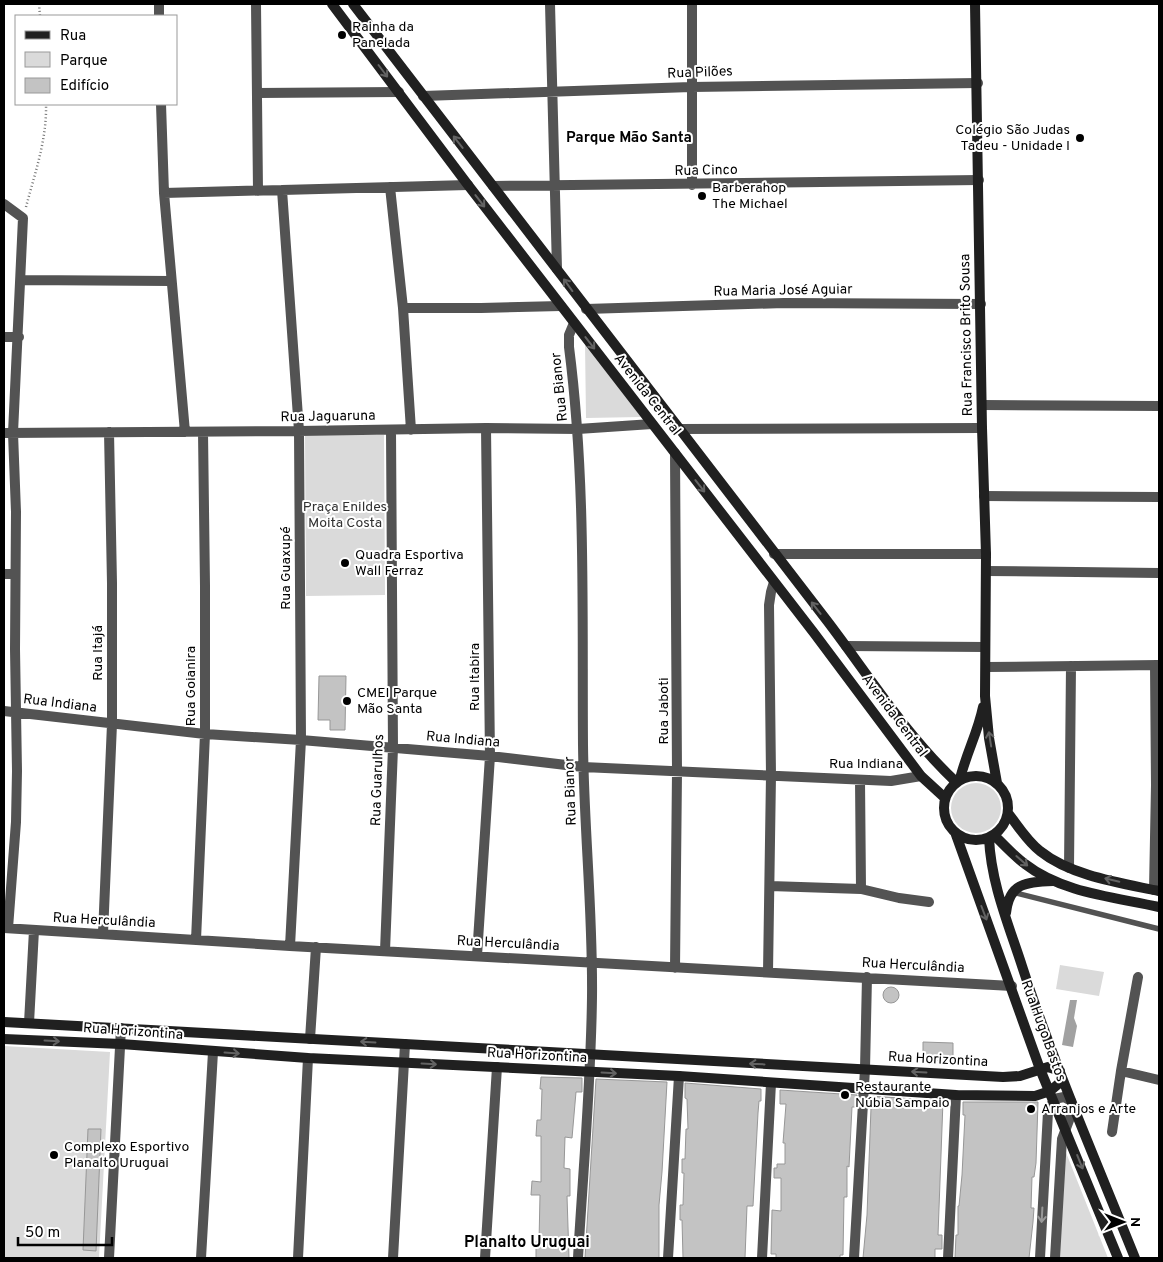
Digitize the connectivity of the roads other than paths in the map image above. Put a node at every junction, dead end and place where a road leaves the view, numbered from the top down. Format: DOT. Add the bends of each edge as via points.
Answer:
graph roads {
  1 [pos="256,4"];
  2 [pos="332,4"];
  3 [pos="353,4"];
  4 [pos="550,4"];
  5 [pos="692,4"];
  6 [pos="976,4"];
  7 [pos="978,83"];
  8 [pos="691,87"];
  9 [pos="399,92"];
  10 [pos="551,92"];
  11 [pos="257,94"];
  12 [pos="423,96"];
  13 [pos="161,105"];
  14 [pos="979,180"];
  15 [pos="468,185"];
  16 [pos="555,185"];
  17 [pos="692,185"];
  18 [pos="493,186"];
  19 [pos="390,187"];
  20 [pos="258,190"];
  21 [pos="282,190"];
  22 [pos="164,193"];
  23 [pos="4,204"];
  24 [pos="556,269"];
  25 [pos="21,280"];
  26 [pos="171,281"];
  27 [pos="981,304"];
  28 [pos="561,306"];
  29 [pos="403,308"];
  30 [pos="586,309"];
  31 [pos="574,323"];
  32 [pos="4,337"];
  33 [pos="19,337"];
  34 [pos="982,405"];
  35 [pos="1159,406"];
  36 [pos="652,424"];
  37 [pos="486,428"];
  38 [pos="982,428"];
  39 [pos="578,429"];
  40 [pos="678,429"];
  41 [pos="391,430"];
  42 [pos="411,430"];
  43 [pos="299,431"];
  44 [pos="109,432"];
  45 [pos="185,432"];
  46 [pos="203,432"];
  47 [pos="8,433"];
  48 [pos="675,453"];
  49 [pos="984,496"];
  50 [pos="1159,497"];
  51 [pos="774,554"];
  52 [pos="986,554"];
  53 [pos="986,571"];
  54 [pos="1159,573"];
  55 [pos="4,574"];
  56 [pos="15,574"];
  57 [pos="774,582"];
  58 [pos="828,622"];
  59 [pos="814,633"];
  60 [pos="846,646"];
  61 [pos="985,647"];
  62 [pos="1157,665"];
  63 [pos="1071,666"];
  64 [pos="986,667"];
  65 [pos="985,696"];
  66 [pos="4,711"];
  67 [pos="17,713"];
  68 [pos="112,724"];
  69 [pos="204,734"];
  70 [pos="301,740"];
  71 [pos="393,748"];
  72 [pos="490,756"];
  73 [pos="583,767"];
  74 [pos="678,772"];
  75 [pos="771,775"];
  76 [pos="921,776"];
  77 [pos="860,780"];
  78 [pos="958,781"];
  79 [pos="997,783"];
  80 [pos="945,798"];
  81 [pos="1008,813"];
  82 [pos="955,832"];
  83 [pos="992,836"];
  84 [pos="1069,868"];
  85 [pos="1054,881"];
  86 [pos="770,886"];
  87 [pos="861,889"];
  88 [pos="1157,891"];
  89 [pos="1012,892"];
  90 [pos="929,902"];
  91 [pos="1159,907"];
  92 [pos="1005,916"];
  93 [pos="6,928"];
  94 [pos="1159,929"];
  95 [pos="34,930"];
  96 [pos="103,934"];
  97 [pos="196,940"];
  98 [pos="290,946"];
  99 [pos="316,947"];
  100 [pos="385,951"];
  101 [pos="477,956"];
  102 [pos="592,963"];
  103 [pos="675,968"];
  104 [pos="768,972"];
  105 [pos="1138,977"];
  106 [pos="867,978"];
  107 [pos="1012,986"];
  108 [pos="4,1022"];
  109 [pos="29,1023"];
  110 [pos="121,1028"];
  111 [pos="4,1039"];
  112 [pos="310,1039"];
  113 [pos="121,1044"];
  114 [pos="405,1044"];
  115 [pos="213,1052"];
  116 [pos="591,1054"];
  117 [pos="308,1058"];
  118 [pos="404,1063"];
  119 [pos="497,1067"];
  120 [pos="1040,1069"];
  121 [pos="865,1070"];
  122 [pos="1121,1071"];
  123 [pos="590,1072"];
  124 [pos="1061,1075"];
  125 [pos="679,1076"];
  126 [pos="1159,1080"];
  127 [pos="771,1084"];
  128 [pos="864,1089"];
  129 [pos="956,1095"];
  130 [pos="1052,1095"];
  131 [pos="1073,1104"];
  132 [pos="1065,1126"];
  133 [pos="1112,1132"];
  134 [pos="109,1258"];
  135 [pos="201,1258"];
  136 [pos="298,1258"];
  137 [pos="394,1258"];
  138 [pos="485,1258"];
  139 [pos="578,1258"];
  140 [pos="668,1258"];
  141 [pos="762,1258"];
  142 [pos="854,1258"];
  143 [pos="948,1258"];
  144 [pos="1040,1258"];
  145 [pos="1055,1258"];
  146 [pos="1118,1258"];
  147 [pos="1135,1258"];
  1 -- 11 [label="street"];
  2 -- 9 [label="street, Avenida Central, one-way"];
  3 -- 12 [label="street, Avenida Central"];
  4 -- 10 [label="street"];
  5 -- 8 [label="street"];
  6 -- 7 [label="street, Rua Francisco Brito Sousa"];
  7 -- 8 [label="street, Rua Pilões"];
  7 -- 14 [label="street, Rua Francisco Brito Sousa"];
  8 -- 10 [label="street, Rua Pilões"];
  8 -- 17 [label="street"];
  9 -- 11 [label="street"];
  9 -- 15 [label="street, Avenida Central"];
  10 -- 12 [label="street, Rua Pilões"];
  10 -- 16 [label="street"];
  11 -- 20 [label="street"];
  18 -- 12 [label="street, Avenida Central, one-way"];
  13 -- 22 [label="street"];
  14 -- 17 [label="street, Rua Cinco"];
  14 -- 27 [label="street, Rua Francisco Brito Sousa"];
  15 -- 19 [label="street"];
  15 -- 28 [label="street, Avenida Central, one-way"];
  16 -- 17 [label="street, Rua Cinco"];
  16 -- 18 [label="street, Rua Cinco"];
  16 -- 24 [label="street"];
  18 -- 24 [label="street, Avenida Central"];
  19 -- 21 [label="street"];
  19 -- 29 [label="street"];
  20 -- 21 [label="street"];
  20 -- 22 [label="street"];
  21 -- 43 [label="street, Rua Guaxupé"];
  22 -- 26 [label="street"];
  23 -- 25 [label="street" via="23,218"];
  30 -- 24 [label="street, Avenida Central, one-way"];
  25 -- 26 [label="street"];
  25 -- 33 [label="street"];
  26 -- 45 [label="street"];
  27 -- 30 [label="street, Rua Maria José Aguiar"];
  27 -- 34 [label="street, Rua Francisco Brito Sousa"];
  28 -- 29 [label="street"];
  28 -- 31 [label="street, Avenida Central"];
  29 -- 42 [label="street"];
  30 -- 40 [label="street, Avenida Central"];
  31 -- 36 [label="street, Avenida Central, one-way"];
  31 -- 39 [label="street, Rua Bianor" via="569,347"];
  32 -- 33 [label="street"];
  33 -- 47 [label="street"];
  34 -- 35 [label="street"];
  34 -- 38 [label="street, Rua Francisco Brito Sousa"];
  36 -- 39 [label="street, Rua Jaguaruna"];
  36 -- 48 [label="street, Avenida Central"];
  37 -- 39 [label="street, Rua Jaguaruna"];
  37 -- 42 [label="street, Rua Jaguaruna"];
  37 -- 72 [label="street, Rua Itabira"];
  38 -- 40 [label="street"];
  38 -- 49 [label="street, Rua Francisco Brito Sousa"];
  39 -- 73 [label="street, Rua Bianor"];
  40 -- 51 [label="street, Avenida Central"];
  41 -- 42 [label="street, Rua Jaguaruna"];
  41 -- 43 [label="street, Rua Jaguaruna"];
  41 -- 71 [label="street, Rua Guarulhos"];
  43 -- 46 [label="street, Rua Jaguaruna"];
  43 -- 70 [label="street, Rua Guaxupé"];
  44 -- 45 [label="street, Rua Jaguaruna"];
  44 -- 47 [label="street, Rua Jaguaruna"];
  44 -- 68 [label="street, Rua Itajá"];
  45 -- 46 [label="street, Rua Jaguaruna"];
  46 -- 69 [label="street, Rua Goianira"];
  47 -- 56 [label="street" via="16,512"];
  48 -- 57 [label="street, Avenida Central, one-way"];
  48 -- 74 [label="street, Rua Jaboti"];
  49 -- 50 [label="street"];
  49 -- 52 [label="street, Rua Francisco Brito Sousa"];
  51 -- 52 [label="street"];
  58 -- 51 [label="street, Avenida Central, one-way"];
  52 -- 53 [label="street, Rua Francisco Brito Sousa"];
  53 -- 54 [label="street"];
  53 -- 61 [label="street, Rua Francisco Brito Sousa"];
  55 -- 56 [label="street"];
  56 -- 67 [label="street"];
  57 -- 59 [label="street, Avenida Central"];
  57 -- 75 [label="street" via="769,606"];
  58 -- 59 [label="street"];
  58 -- 60 [label="street, Avenida Central"];
  59 -- 76 [label="street, Avenida Central"];
  60 -- 61 [label="street"];
  60 -- 78 [label="street, Avenida Central" via="929,756"];
  61 -- 64 [label="street, Rua Francisco Brito Sousa"];
  62 -- 63 [label="street"];
  62 -- 88 [label="street"];
  63 -- 64 [label="street"];
  63 -- 84 [label="street"];
  64 -- 65 [label="street, Rua Francisco Brito Sousa"];
  65 -- 78 [label="street"];
  79 -- 65 [label="street, one-way"];
  66 -- 67 [label="street, Rua Indiana"];
  67 -- 68 [label="street, Rua Indiana"];
  67 -- 93 [label="street" via="16,822"];
  68 -- 69 [label="street, Rua Indiana"];
  68 -- 96 [label="street, Rua Itajá"];
  69 -- 70 [label="street, Rua Indiana"];
  69 -- 97 [label="street, Rua Goianira"];
  70 -- 71 [label="street, Rua Indiana"];
  70 -- 98 [label="street, Rua Guaxupé"];
  71 -- 72 [label="street, Rua Indiana"];
  71 -- 100 [label="street, Rua Guarulhos"];
  72 -- 73 [label="street, Rua Indiana"];
  72 -- 101 [label="street, Rua Itabira"];
  73 -- 74 [label="street, Rua Indiana"];
  73 -- 102 [label="street, Rua Bianor"];
  74 -- 75 [label="street, Rua Indiana"];
  74 -- 103 [label="street, Rua Jaboti"];
  75 -- 77 [label="street, Rua Indiana"];
  75 -- 86 [label="street"];
  76 -- 77 [label="street, Rua Indiana" via="896,781"];
  76 -- 80 [label="street, Avenida Central"];
  77 -- 87 [label="street"];
  78 -- 79 [label="street" via="979,775"];
  78 -- 80 [label="street"];
  79 -- 81 [label="street" via="1004,791"];
  80 -- 82 [label="street" via="945,817"];
  81 -- 83 [label="street" via="1005,823"];
  81 -- 84 [label="street" via="1031,843"];
  82 -- 83 [label="street" via="971,840"];
  82 -- 107 [label="street, Rua Hugo Bastos, one-way"];
  83 -- 85 [label="street, one-way" via="1025,865"];
  83 -- 92 [label="street" via="994,881"];
  88 -- 84 [label="street, one-way"];
  85 -- 89 [label="street" via="1025,884"];
  85 -- 91 [label="street"];
  86 -- 87 [label="street"];
  86 -- 104 [label="street"];
  87 -- 90 [label="street"];
  89 -- 92 [label="street" via="1007,899"];
  89 -- 94 [label="lane"];
  92 -- 124 [label="street"];
  93 -- 95 [label="street, Rua Herculândia"];
  95 -- 96 [label="street, Rua Herculândia"];
  95 -- 109 [label="street"];
  96 -- 97 [label="street, Rua Herculândia"];
  97 -- 98 [label="street, Rua Herculândia"];
  98 -- 99 [label="street, Rua Herculândia"];
  99 -- 100 [label="street, Rua Herculândia"];
  99 -- 112 [label="street"];
  100 -- 101 [label="street, Rua Herculândia"];
  101 -- 102 [label="street, Rua Herculândia"];
  102 -- 103 [label="street, Rua Herculândia"];
  102 -- 116 [label="street, Rua Bianor"];
  103 -- 104 [label="street, Rua Herculândia"];
  104 -- 106 [label="street, Rua Herculândia"];
  105 -- 122 [label="street"];
  106 -- 107 [label="street, Rua Herculândia"];
  106 -- 121 [label="street"];
  107 -- 120 [label="street, Rua Hugo Bastos"];
  108 -- 109 [label="street, Rua Horizontina"];
  109 -- 110 [label="street, Rua Horizontina"];
  110 -- 112 [label="street, Rua Horizontina"];
  110 -- 113 [label="street"];
  111 -- 113 [label="street, Rua Horizontina, one-way"];
  114 -- 112 [label="street, Rua Horizontina, one-way"];
  113 -- 115 [label="street, Rua Horizontina"];
  113 -- 134 [label="street"];
  114 -- 116 [label="street, Rua Horizontina"];
  114 -- 118 [label="street"];
  115 -- 117 [label="street, Rua Horizontina, one-way"];
  115 -- 135 [label="street"];
  121 -- 116 [label="street, Rua Horizontina, one-way"];
  116 -- 123 [label="street, Rua Bianor"];
  117 -- 118 [label="street, Rua Horizontina"];
  117 -- 136 [label="street"];
  118 -- 119 [label="street, Rua Horizontina, one-way"];
  118 -- 137 [label="street"];
  119 -- 123 [label="street, Rua Horizontina"];
  119 -- 138 [label="street"];
  120 -- 121 [label="street, Rua Horizontina, one-way" via="1020,1076 1003,1077"];
  120 -- 124 [label="street" via="1048,1067"];
  120 -- 130 [label="street, Rua Hugo Bastos"];
  121 -- 128 [label="street"];
  122 -- 126 [label="street"];
  122 -- 133 [label="street"];
  123 -- 125 [label="street, Rua Horizontina, one-way"];
  123 -- 139 [label="street, Rua Bianor"];
  124 -- 130 [label="street, Rua Horizontina"];
  124 -- 131 [label="street"];
  125 -- 127 [label="street, Rua Horizontina"];
  125 -- 140 [label="street"];
  127 -- 128 [label="street, Rua Horizontina"];
  127 -- 141 [label="street"];
  128 -- 129 [label="street, Rua Horizontina"];
  128 -- 142 [label="street"];
  129 -- 130 [label="street, Rua Horizontina"];
  129 -- 143 [label="street"];
  130 -- 131 [label="street" via="1064,1097"];
  130 -- 132 [label="street, Rua Hugo Bastos"];
  130 -- 144 [label="street, one-way" via="1047,1115"];
  131 -- 132 [label="street"];
  131 -- 147 [label="street"];
  132 -- 145 [label="street"];
  132 -- 146 [label="street, Rua Hugo Bastos, one-way"];
}
